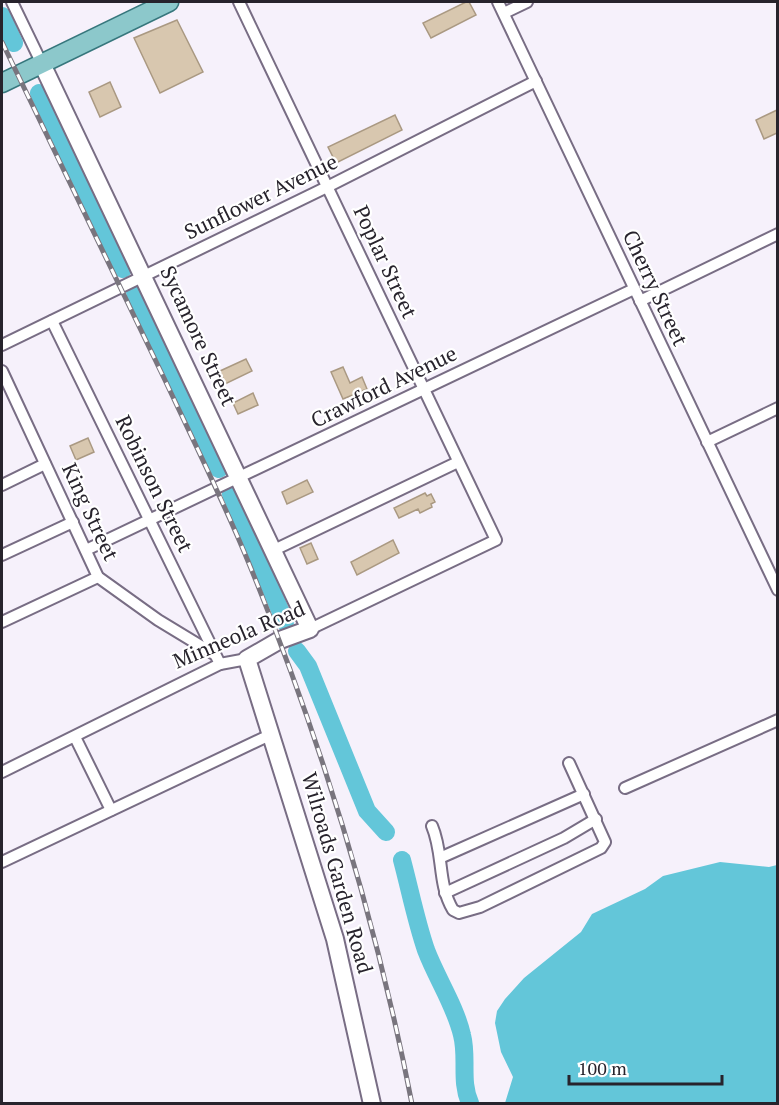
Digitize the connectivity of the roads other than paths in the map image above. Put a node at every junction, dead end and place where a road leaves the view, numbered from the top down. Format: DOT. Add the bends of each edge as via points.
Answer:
graph roads {
  1 [pos="12,2"];
  2 [pos="169,2"];
  3 [pos="239,2"];
  4 [pos="498,2"];
  5 [pos="527,2"];
  6 [pos="504,13"];
  7 [pos="42,64"];
  8 [pos="536,81"];
  9 [pos="2,83"];
  10 [pos="327,187"];
  11 [pos="777,234"];
  12 [pos="145,276"];
  13 [pos="634,288"];
  14 [pos="640,301"];
  15 [pos="52,321"];
  16 [pos="2,345"];
  17 [pos="2,371"];
  18 [pos="424,390"];
  19 [pos="777,408"];
  20 [pos="707,442"];
  21 [pos="458,462"];
  22 [pos="45,464"];
  23 [pos="241,477"];
  24 [pos="2,485"];
  25 [pos="149,519"];
  26 [pos="73,522"];
  27 [pos="495,540"];
  28 [pos="86,550"];
  29 [pos="274,550"];
  30 [pos="2,555"];
  31 [pos="98,577"];
  32 [pos="777,590"];
  33 [pos="2,622"];
  34 [pos="310,629"];
  35 [pos="217,659"];
  36 [pos="247,659"];
  37 [pos="777,720"];
  38 [pos="272,734"];
  39 [pos="75,737"];
  40 [pos="569,763"];
  41 [pos="2,772"];
  42 [pos="625,788"];
  43 [pos="584,794"];
  44 [pos="111,810"];
  45 [pos="596,819"];
  46 [pos="432,826"];
  47 [pos="442,857"];
  48 [pos="2,862"];
  49 [pos="445,893"];
  50 [pos="372,1104"];
  1 -- 7 [label="street"];
  2 -- 7 [label="main road"];
  3 -- 10 [label="street, Poplar Street"];
  4 -- 6 [label="street, Cherry Street"];
  5 -- 6 [label="street"];
  6 -- 8 [label="street, Cherry Street"];
  7 -- 9 [label="main road"];
  7 -- 12 [label="street, Sycamore Street"];
  8 -- 10 [label="street, Sunflower Avenue"];
  8 -- 13 [label="street, Cherry Street"];
  10 -- 12 [label="street, Sunflower Avenue"];
  10 -- 18 [label="street, Poplar Street"];
  11 -- 14 [label="street"];
  12 -- 15 [label="street, Sunflower Avenue"];
  12 -- 23 [label="street, Sycamore Street"];
  13 -- 14 [label="street, Cherry Street"];
  13 -- 18 [label="street, Crawford Avenue"];
  14 -- 20 [label="street, Cherry Street"];
  15 -- 16 [label="street, Sunflower Avenue"];
  15 -- 25 [label="street, Robinson Street"];
  17 -- 22 [label="street, King Street"];
  18 -- 21 [label="street, Poplar Street"];
  18 -- 23 [label="street, Crawford Avenue"];
  19 -- 20 [label="street"];
  20 -- 32 [label="street, Cherry Street"];
  21 -- 27 [label="street, Poplar Street"];
  21 -- 29 [label="street"];
  22 -- 24 [label="street"];
  22 -- 26 [label="street, King Street"];
  23 -- 25 [label="street, Crawford Avenue"];
  23 -- 29 [label="street, Sycamore Street"];
  25 -- 28 [label="street, Crawford Avenue"];
  25 -- 35 [label="street, Robinson Street"];
  26 -- 28 [label="street, King Street"];
  26 -- 30 [label="street"];
  27 -- 34 [label="street, Minneola Road"];
  28 -- 31 [label="street, King Street"];
  29 -- 34 [label="street, Sycamore Street"];
  31 -- 33 [label="street"];
  31 -- 35 [label="street, King Street"];
  34 -- 36 [label="street, Minneola Road"];
  35 -- 36 [label="street, Minneola Road"];
  35 -- 39 [label="street, Minneola Road"];
  36 -- 38 [label="street, Wilroads Garden Road"];
  37 -- 42 [label="street"];
  38 -- 44 [label="street"];
  38 -- 50 [label="street, Wilroads Garden Road" via="335,939"];
  39 -- 41 [label="street, Minneola Road"];
  39 -- 44 [label="street"];
  40 -- 43 [label="street"];
  43 -- 45 [label="street"];
  43 -- 47 [label="street"];
  44 -- 48 [label="street"];
  45 -- 49 [label="street"];
  45 -- 49 [label="street" via="604,836 601,848 480,907 459,913 453,910"];
  46 -- 47 [label="street"];
  47 -- 49 [label="street"];
}
